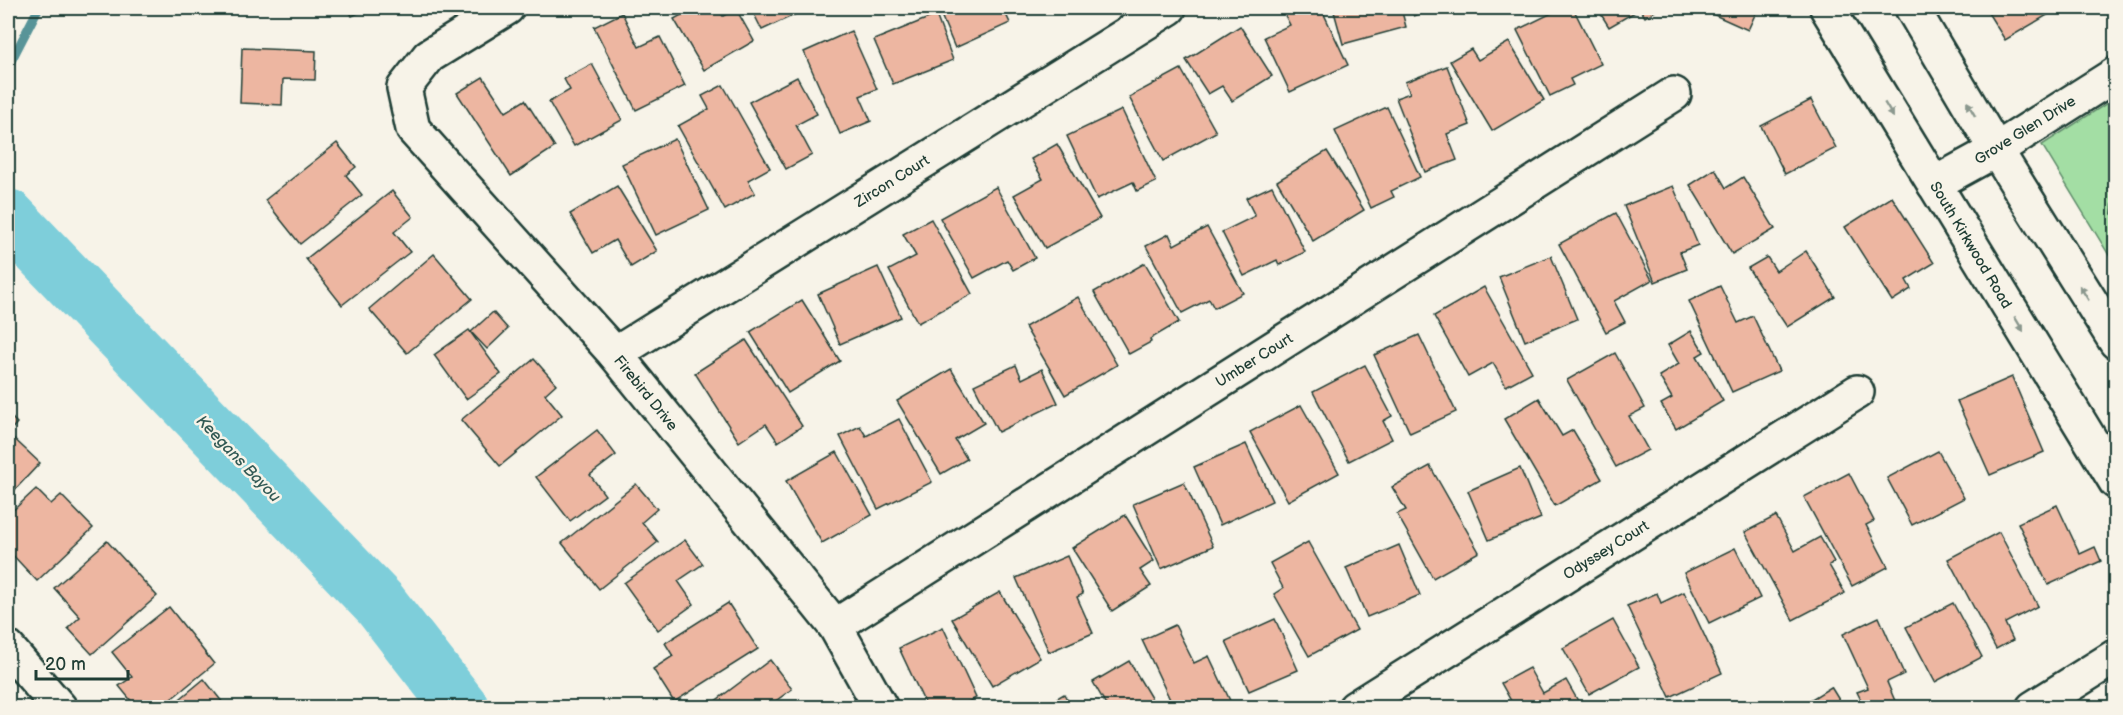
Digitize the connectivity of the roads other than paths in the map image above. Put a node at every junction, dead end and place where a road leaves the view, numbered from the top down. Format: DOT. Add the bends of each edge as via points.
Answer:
graph roads {
  1 [pos="507,8"];
  2 [pos="1169,8"];
  3 [pos="1827,8"];
  4 [pos="1912,8"];
  5 [pos="2115,74"];
  6 [pos="1674,94"];
  7 [pos="1996,150"];
  8 [pos="1934,184"];
  9 [pos="2115,342"];
  10 [pos="615,354"];
  11 [pos="1857,392"];
  12 [pos="2115,482"];
  13 [pos="835,627"];
  14 [pos="8,648"];
  15 [pos="2115,656"];
  16 [pos="60,708"];
  17 [pos="881,708"];
  18 [pos="1354,708"];
  19 [pos="2033,708"];
  1 -- 10 [label="street, Firebird Drive" via="429,56 404,88 413,129"];
  2 -- 10 [label="street, Zircon Court"];
  3 -- 8 [label="street, South Kirkwood Road, one-way"];
  7 -- 4 [label="street, one-way"];
  5 -- 7 [label="street, Grove Glen Drive"];
  6 -- 13 [label="street, Umber Court"];
  7 -- 8 [label="street, Grove Glen Drive"];
  9 -- 7 [label="street, one-way"];
  8 -- 12 [label="street, South Kirkwood Road, one-way"];
  10 -- 13 [label="street, Firebird Drive"];
  11 -- 18 [label="street, Odyssey Court"];
  13 -- 17 [label="street, Firebird Drive"];
  14 -- 16 [label="street"];
  15 -- 19 [label="street"];
}
